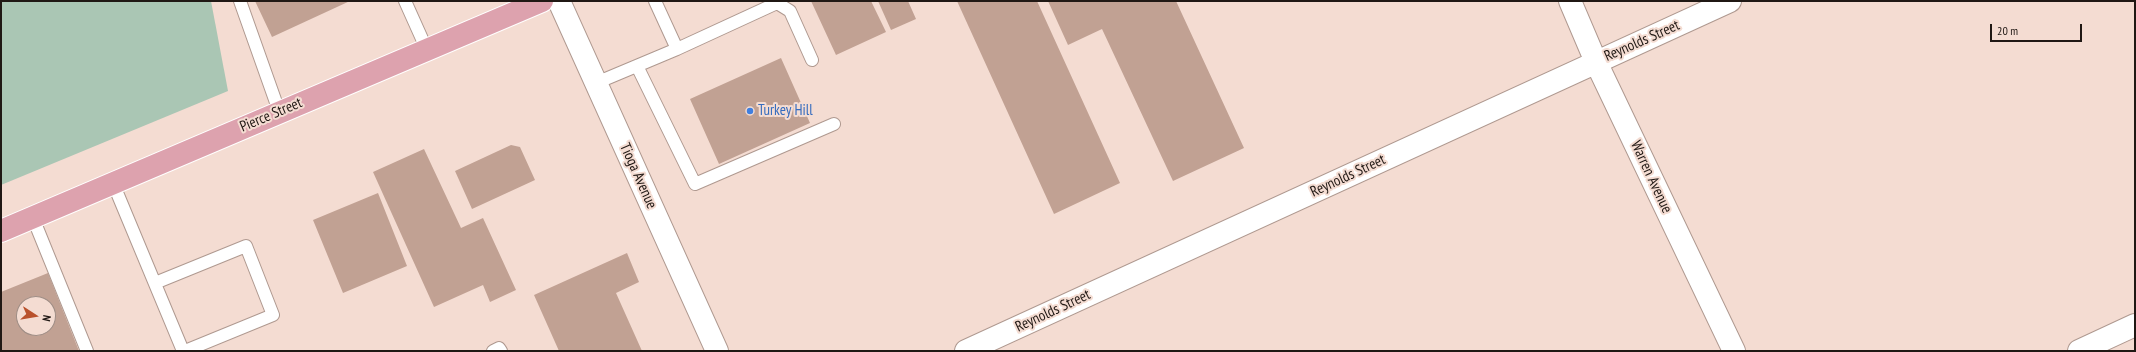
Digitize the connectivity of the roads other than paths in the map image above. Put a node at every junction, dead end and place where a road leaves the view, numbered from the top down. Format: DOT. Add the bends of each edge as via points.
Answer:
graph roads {
  1 [pos="240,1"];
  2 [pos="405,1"];
  3 [pos="542,1"];
  4 [pos="559,1"];
  5 [pos="655,1"];
  6 [pos="1570,1"];
  7 [pos="1730,1"];
  8 [pos="777,2"];
  9 [pos="677,49"];
  10 [pos="427,50"];
  11 [pos="812,60"];
  12 [pos="1596,62"];
  13 [pos="637,66"];
  14 [pos="596,83"];
  15 [pos="279,111"];
  16 [pos="834,124"];
  17 [pos="114,183"];
  18 [pos="33,218"];
  19 [pos="1,231"];
  20 [pos="156,283"];
  21 [pos="2135,325"];
  22 [pos="88,351"];
  23 [pos="184,351"];
  24 [pos="493,351"];
  25 [pos="501,351"];
  26 [pos="717,351"];
  27 [pos="966,351"];
  28 [pos="1734,351"];
  29 [pos="2079,351"];
  1 -- 15 [label="lane"];
  2 -- 10 [label="lane"];
  3 -- 10 [label="main road, Pierce Street"];
  4 -- 14 [label="street, Tioga Avenue"];
  5 -- 9 [label="lane"];
  6 -- 12 [label="street, Warren Avenue"];
  7 -- 12 [label="street, Reynolds Street"];
  8 -- 9 [label="lane"];
  8 -- 11 [label="lane" via="790,11"];
  9 -- 13 [label="lane"];
  10 -- 15 [label="main road, Pierce Street"];
  12 -- 27 [label="street, Reynolds Street"];
  12 -- 28 [label="street, Warren Avenue"];
  13 -- 14 [label="lane"];
  13 -- 16 [label="lane" via="695,184"];
  14 -- 26 [label="street, Tioga Avenue"];
  15 -- 17 [label="main road, Pierce Street"];
  17 -- 18 [label="main road, Pierce Street"];
  17 -- 20 [label="lane"];
  18 -- 19 [label="main road, Pierce Street"];
  18 -- 22 [label="lane"];
  20 -- 23 [label="lane"];
  20 -- 23 [label="lane" via="246,246 273,315"];
  21 -- 29 [label="street"];
  24 -- 25 [label="lane" via="499,348"];
}
